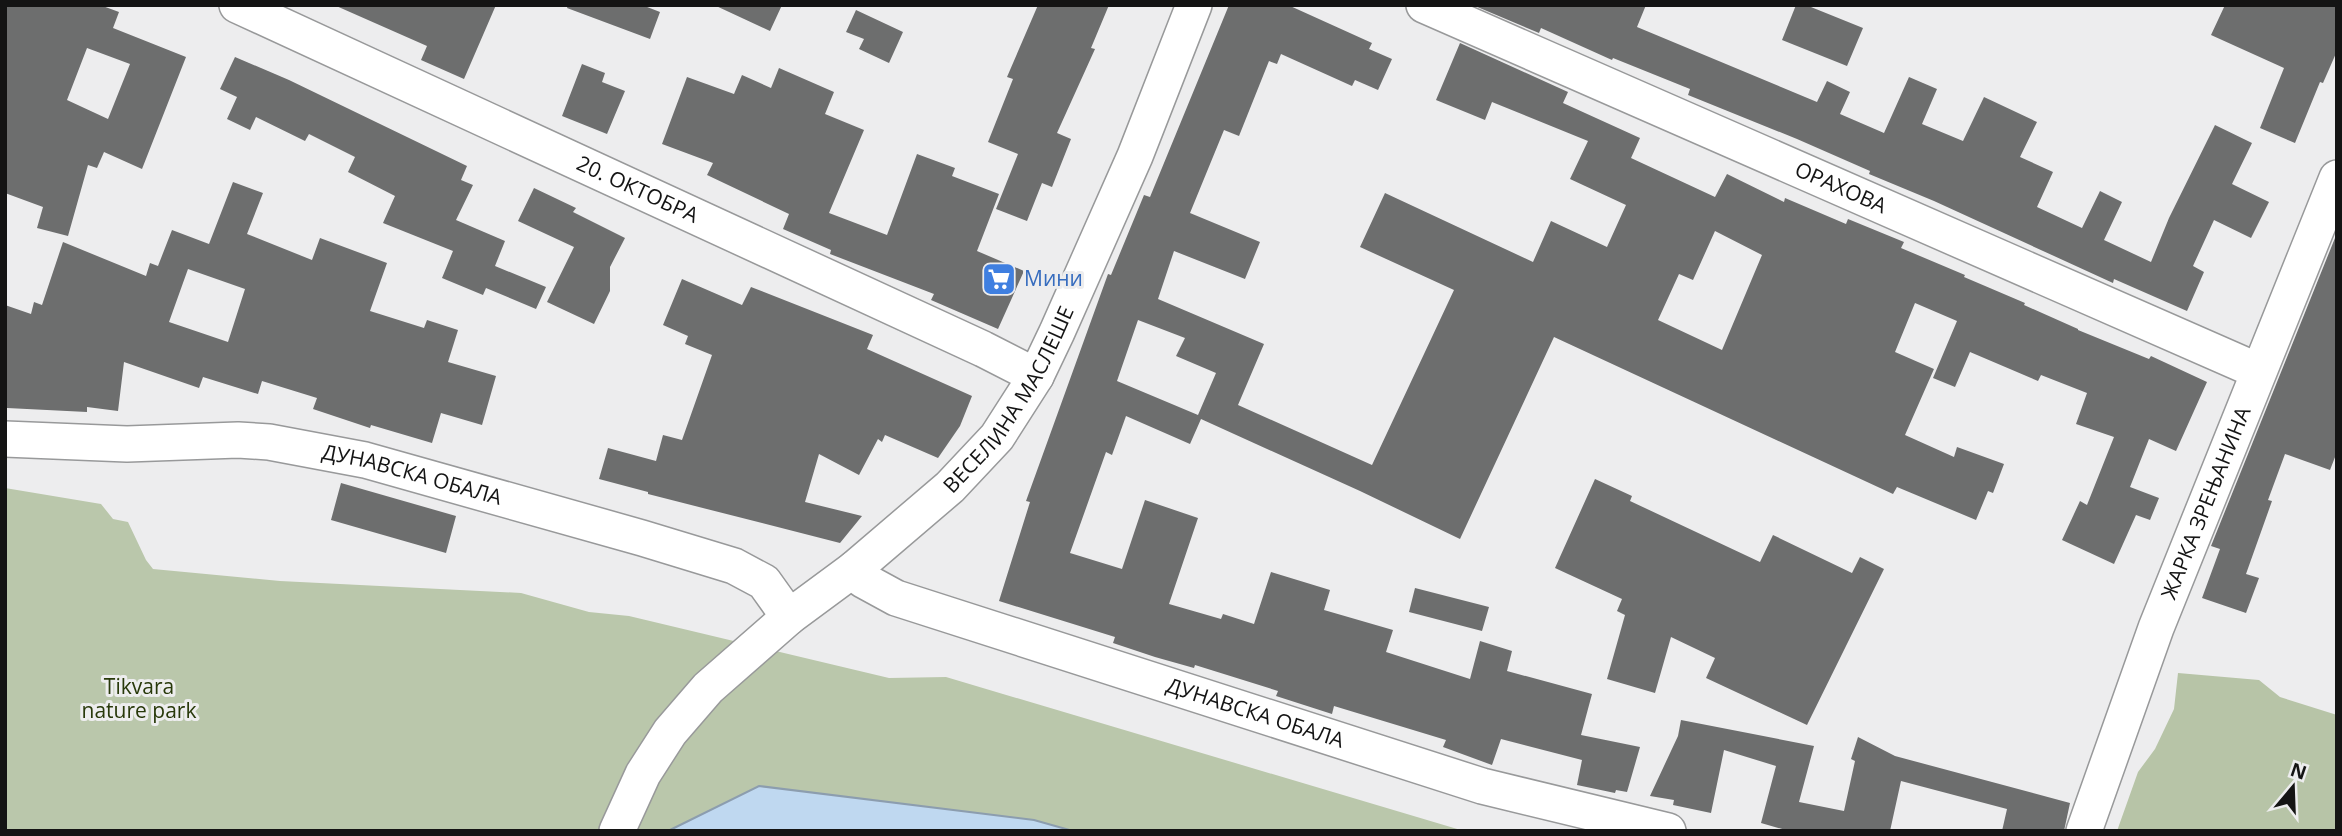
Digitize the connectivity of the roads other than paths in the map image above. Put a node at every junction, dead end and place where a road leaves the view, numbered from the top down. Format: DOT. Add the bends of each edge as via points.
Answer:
graph roads {
  1 [pos="237,5"];
  2 [pos="1194,5"];
  3 [pos="1424,5"];
  4 [pos="2337,178"];
  5 [pos="2258,371"];
  6 [pos="1036,376"];
  7 [pos="5,439"];
  8 [pos="854,569"];
  9 [pos="789,617"];
  10 [pos="617,831"];
  11 [pos="1668,831"];
  12 [pos="2084,831"];
  1 -- 6 [label="street, 20. ОКТОБРА"];
  2 -- 6 [label="street, ВЕСЕЛИНА МАСЛЕШЕ" via="1135,156"];
  3 -- 5 [label="street, ОРАХОВА"];
  4 -- 5 [label="street, ЖАРКА ЗРЕЊАНИНА"];
  5 -- 12 [label="street, ЖАРКА ЗРЕЊАНИНА" via="2156,628"];
  6 -- 8 [label="street, ВЕСЕЛИНА МАСЛЕШЕ" via="997,437 969,467"];
  7 -- 9 [label="street, ДУНАВСКА ОБАЛА" via="127,444 238,440 365,460 734,566 764,583"];
  8 -- 9 [label="street, ВЕСЕЛИНА МАСЛЕШЕ"];
  8 -- 11 [label="street, ДУНАВСКА ОБАЛА" via="863,580 896,598 1482,786"];
  9 -- 10 [label="street, ВЕСЕЛИНА МАСЛЕШЕ" via="708,688 670,732 643,774"];
}
